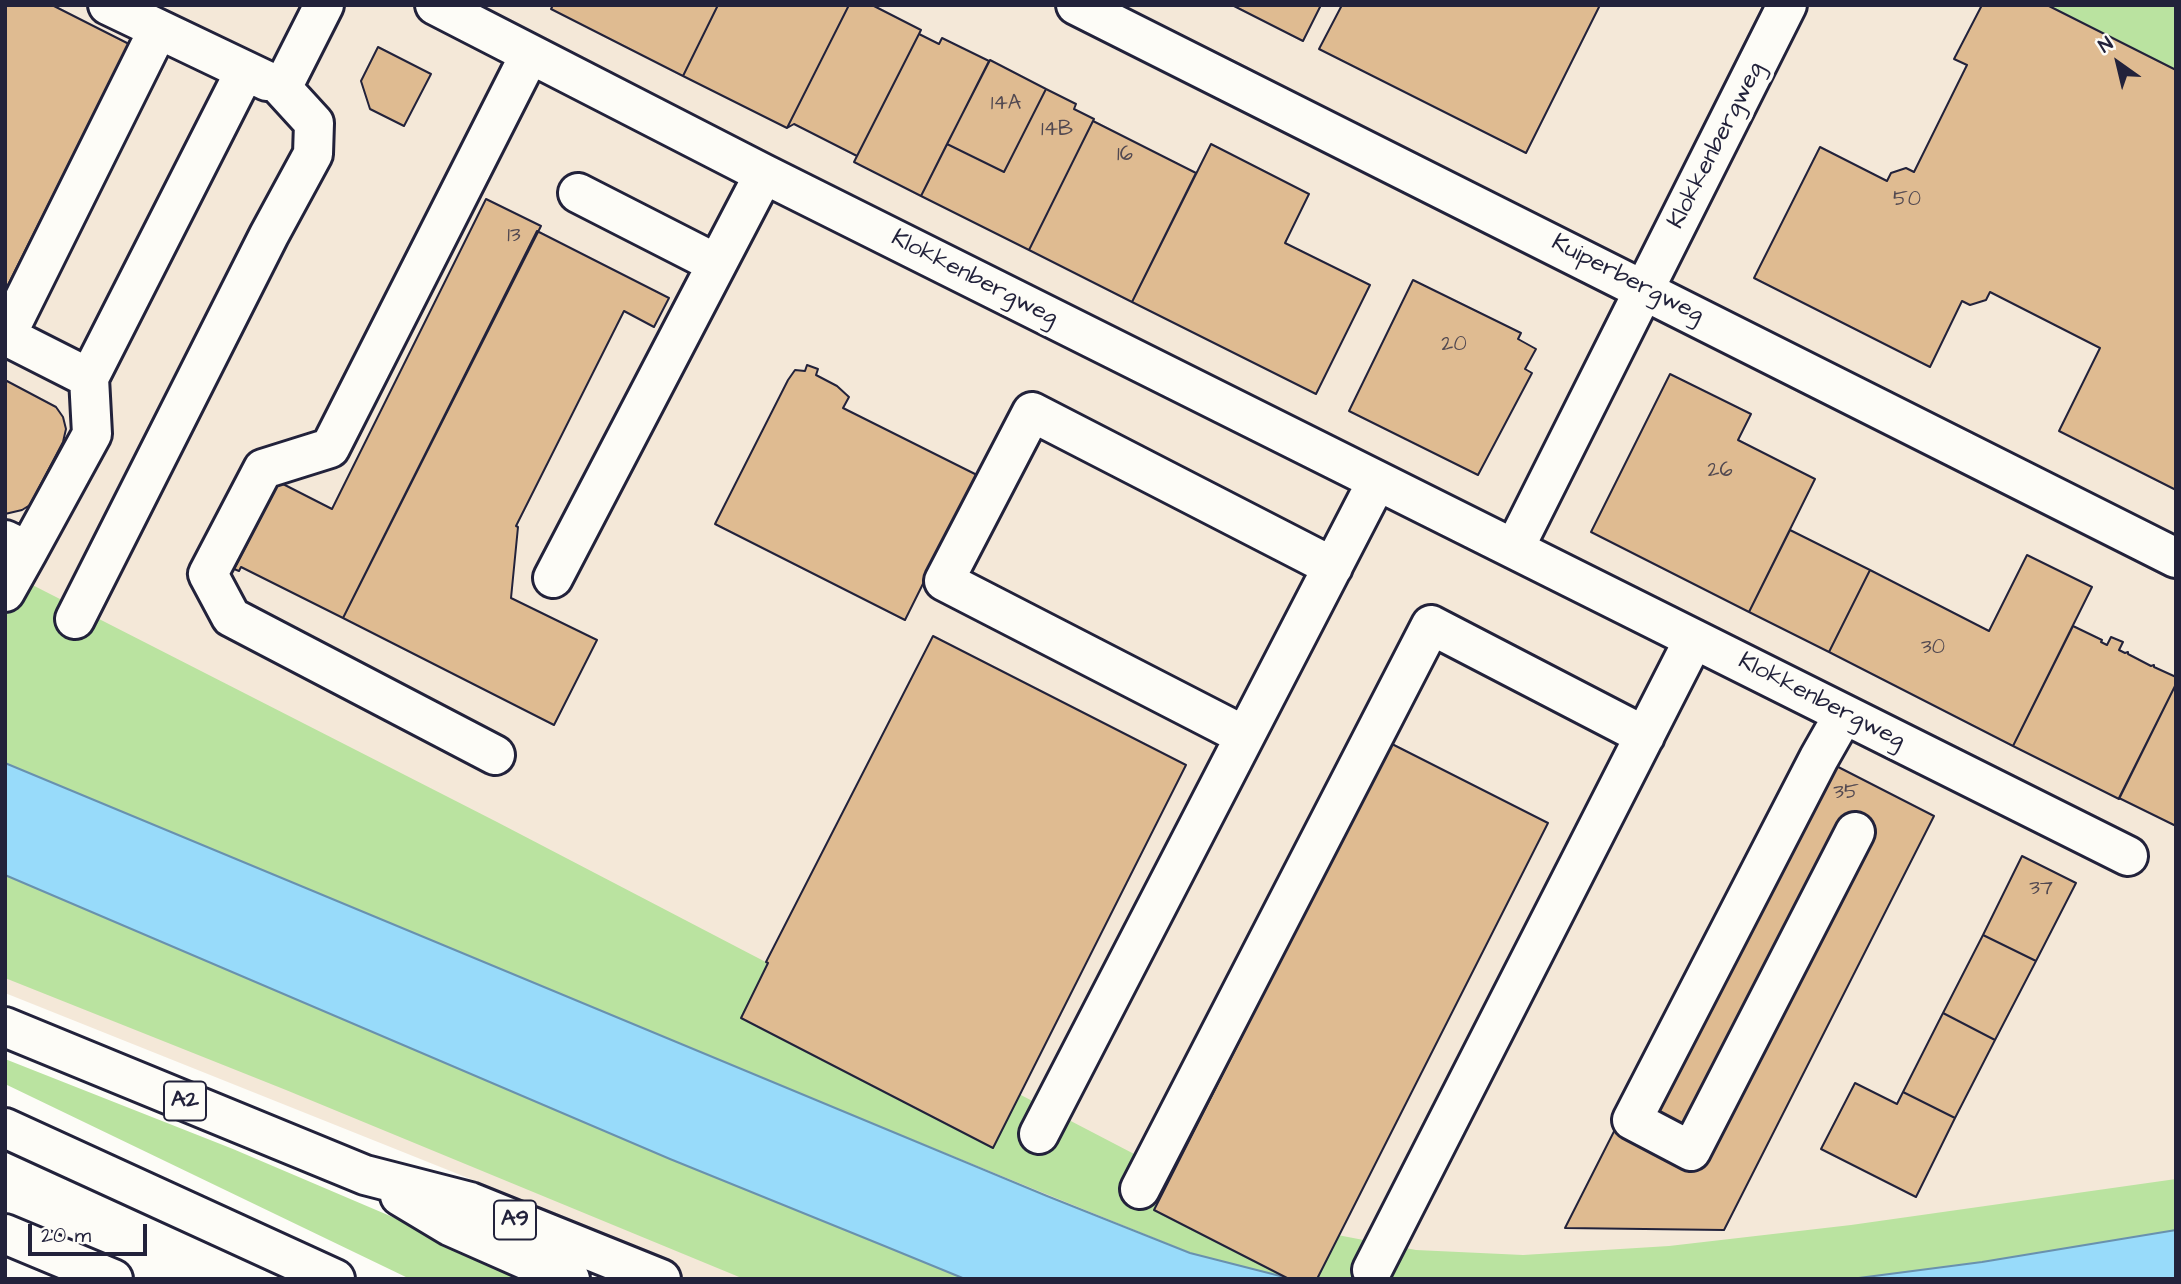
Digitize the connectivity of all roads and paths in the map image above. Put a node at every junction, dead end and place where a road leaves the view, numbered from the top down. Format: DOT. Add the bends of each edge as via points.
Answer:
graph roads {
  1 [pos="108,5"];
  2 [pos="324,5"];
  3 [pos="435,5"];
  4 [pos="1076,5"];
  5 [pos="1787,5"];
  6 [pos="158,30"];
  7 [pos="530,54"];
  8 [pos="245,71"];
  9 [pos="282,88"];
  10 [pos="764,174"];
  11 [pos="578,193"];
  12 [pos="717,264"];
  13 [pos="1645,289"];
  14 [pos="89,378"];
  15 [pos="1377,481"];
  16 [pos="17,546"];
  17 [pos="1514,549"];
  18 [pos="2176,558"];
  19 [pos="1333,566"];
  20 [pos="553,578"];
  21 [pos="5,592"];
  22 [pos="75,619"];
  23 [pos="1694,639"];
  24 [pos="1844,714"];
  25 [pos="1245,736"];
  26 [pos="1645,736"];
  27 [pos="495,755"];
  28 [pos="1855,832"];
  29 [pos="2128,856"];
  30 [pos="5,1027"];
  31 [pos="5,1128"];
  32 [pos="1039,1134"];
  33 [pos="365,1175"];
  34 [pos="1140,1189"];
  35 [pos="5,1234"];
  36 [pos="1372,1270"];
  37 [pos="113,1279"];
  38 [pos="335,1279"];
  39 [pos="570,1279"];
  40 [pos="661,1279"];
  1 -- 6 [label="main road"];
  2 -- 9 [label="main road"];
  3 -- 7 [label="main road, Klokkenbergweg"];
  4 -- 13 [label="main road, Kuiperbergweg"];
  5 -- 13 [label="main road, Klokkenbergweg"];
  6 -- 8 [label="main road"];
  6 -- 14 [label="main road" via="6,337"];
  7 -- 10 [label="main road, Klokkenbergweg"];
  7 -- 27 [label="main road" via="330,448 263,469 208,575 231,617"];
  8 -- 9 [label="main road"];
  8 -- 14 [label="main road"];
  9 -- 22 [label="main road" via="314,123 313,154"];
  10 -- 12 [label="main road"];
  10 -- 15 [label="main road, Klokkenbergweg"];
  11 -- 12 [label="main road"];
  12 -- 20 [label="main road"];
  13 -- 17 [label="main road, Klokkenbergweg"];
  13 -- 18 [label="main road, Kuiperbergweg"];
  14 -- 16 [label="main road" via="92,434"];
  15 -- 17 [label="main road, Klokkenbergweg"];
  15 -- 19 [label="main road"];
  16 -- 21 [label="main road"];
  17 -- 23 [label="main road, Klokkenbergweg"];
  19 -- 25 [label="main road"];
  19 -- 25 [label="main road" via="1032,412 944,581"];
  23 -- 24 [label="main road, Klokkenbergweg"];
  23 -- 26 [label="main road"];
  24 -- 28 [label="main road" via="1632,1121 1691,1151"];
  24 -- 29 [label="main road, Klokkenbergweg"];
  25 -- 32 [label="main road"];
  26 -- 34 [label="main road" via="1431,625"];
  26 -- 36 [label="main road"];
  30 -- 33 [label="main road, A2"];
  31 -- 38 [label="main road"];
  33 -- 39 [label="main road, A2" via="450,1226"];
  33 -- 40 [label="main road, A9" via="470,1202"];
  35 -- 37 [label="main road"];
}
